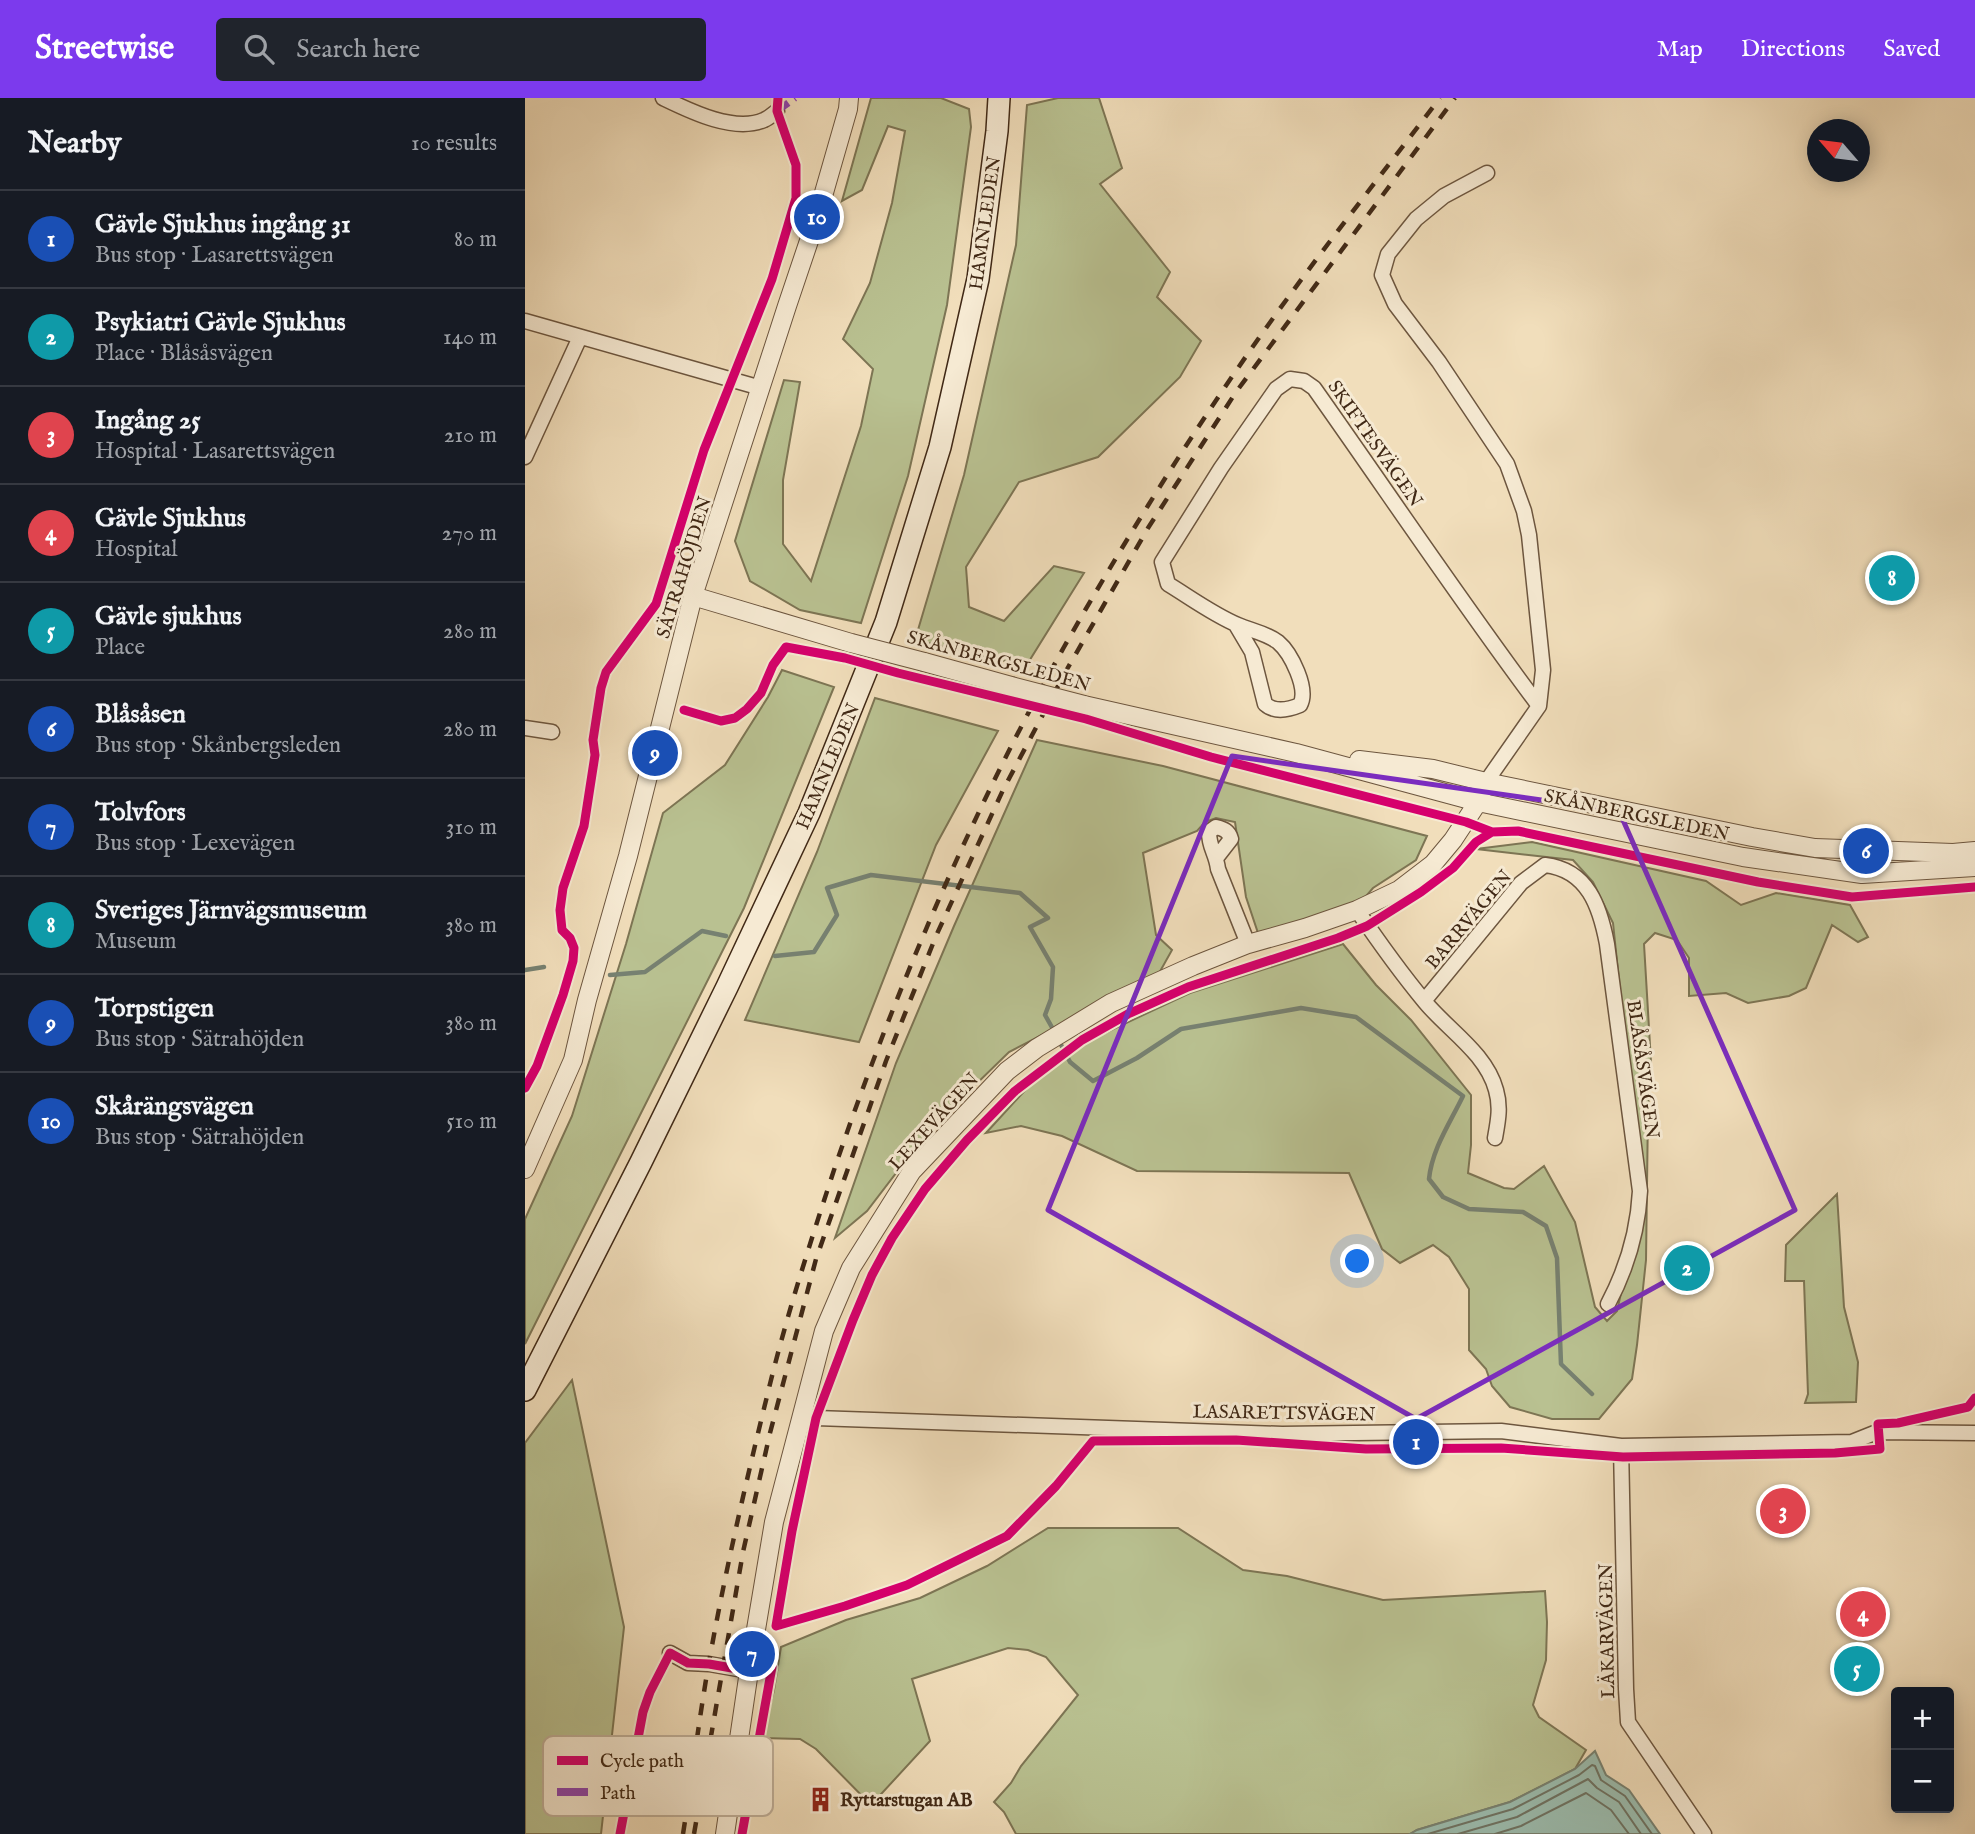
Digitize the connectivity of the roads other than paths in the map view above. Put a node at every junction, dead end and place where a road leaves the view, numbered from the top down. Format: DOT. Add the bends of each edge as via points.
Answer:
graph roads {
  1 [pos="663,98"];
  2 [pos="849,98"];
  3 [pos="999,98"];
  4 [pos="777,111"];
  5 [pos="1487,173"];
  6 [pos="525,321"];
  7 [pos="580,337"];
  8 [pos="761,388"];
  9 [pos="525,457"];
  10 [pos="693,596"];
  11 [pos="1236,625"];
  12 [pos="1539,706"];
  13 [pos="525,728"];
  14 [pos="552,732"];
  15 [pos="1296,753"];
  16 [pos="1486,782"];
  17 [pos="1478,802"];
  18 [pos="1975,850"];
  19 [pos="1217,857"];
  20 [pos="1545,865"];
  21 [pos="1975,867"];
  22 [pos="1357,910"];
  23 [pos="1248,944"];
  24 [pos="1424,1001"];
  25 [pos="1495,1138"];
  26 [pos="525,1169"];
  27 [pos="1608,1304"];
  28 [pos="525,1390"];
  29 [pos="800,1420"];
  30 [pos="1975,1433"];
  31 [pos="1622,1446"];
  32 [pos="670,1653"];
  33 [pos="749,1671"];
  34 [pos="739,1736"];
  35 [pos="728,1816"];
  36 [pos="725,1834"];
  37 [pos="1704,1834"];
  1 -- 4 [label="street" via="725,122 750,124"];
  2 -- 8 [label="street, SÄTRAHÖJDEN" via="824,196"];
  3 -- 28 [label="main road, HAMNLEDEN" via="978,279 940,447 886,622 809,813"];
  5 -- 12 [label="street" via="1444,195 1416,219 1388,254 1382,275 1395,304 1507,464 1524,510 1543,670"];
  6 -- 7 [label="street"];
  7 -- 8 [label="street"];
  7 -- 9 [label="street"];
  8 -- 10 [label="street, SÄTRAHÖJDEN"];
  10 -- 15 [label="street, SKÅNBERGSLEDEN, bridge" via="1011,686"];
  10 -- 26 [label="street, SÄTRAHÖJDEN" via="573,1060"];
  11 -- 11 [label="street, SKIFTESVÄGEN" via="1280,644 1299,674 1300,705 1278,710 1265,704 1252,652"];
  11 -- 12 [label="street, SKIFTESVÄGEN" via="1168,584 1163,562 1276,389 1290,379 1304,381 1314,388"];
  12 -- 16 [label="street"];
  13 -- 14 [label="street"];
  15 -- 16 [label="street, SKÅNBERGSLEDEN" via="1433,769"];
  15 -- 17 [label="street, SKÅNBERGSLEDEN"];
  16 -- 17 [label="street, LEXEVÄGEN"];
  16 -- 18 [label="street, SKÅNBERGSLEDEN" via="1815,848"];
  17 -- 21 [label="street, SKÅNBERGSLEDEN" via="1809,868 1862,874"];
  17 -- 22 [label="street, LEXEVÄGEN" via="1433,864 1399,890"];
  19 -- 23 [label="street"];
  20 -- 24 [label="street, BARRVÄGEN" via="1521,883"];
  20 -- 27 [label="street, BLÅSÅSVÄGEN" via="1571,873 1587,887 1602,918 1607,944 1640,1191 1639,1215"];
  22 -- 23 [label="street, LEXEVÄGEN"];
  22 -- 24 [label="street"];
  23 -- 29 [label="street, LEXEVÄGEN" via="1111,1003 1007,1070 912,1171 851,1268 824,1331"];
  24 -- 25 [label="street" via="1486,1069 1500,1112"];
  29 -- 31 [label="street, LASARETTSVÄGEN" via="1282,1434 1501,1431"];
  29 -- 33 [label="street, LEXEVÄGEN" via="774,1522"];
  30 -- 31 [label="street, LASARETTSVÄGEN" via="1878,1432 1852,1442"];
  31 -- 37 [label="street, LÄKARVÄGEN" via="1629,1722"];
  32 -- 33 [label="street" via="688,1663"];
  33 -- 34 [label="street, LEXEVÄGEN"];
  35 -- 36 [label="street, LEXEVÄGEN"];
}
